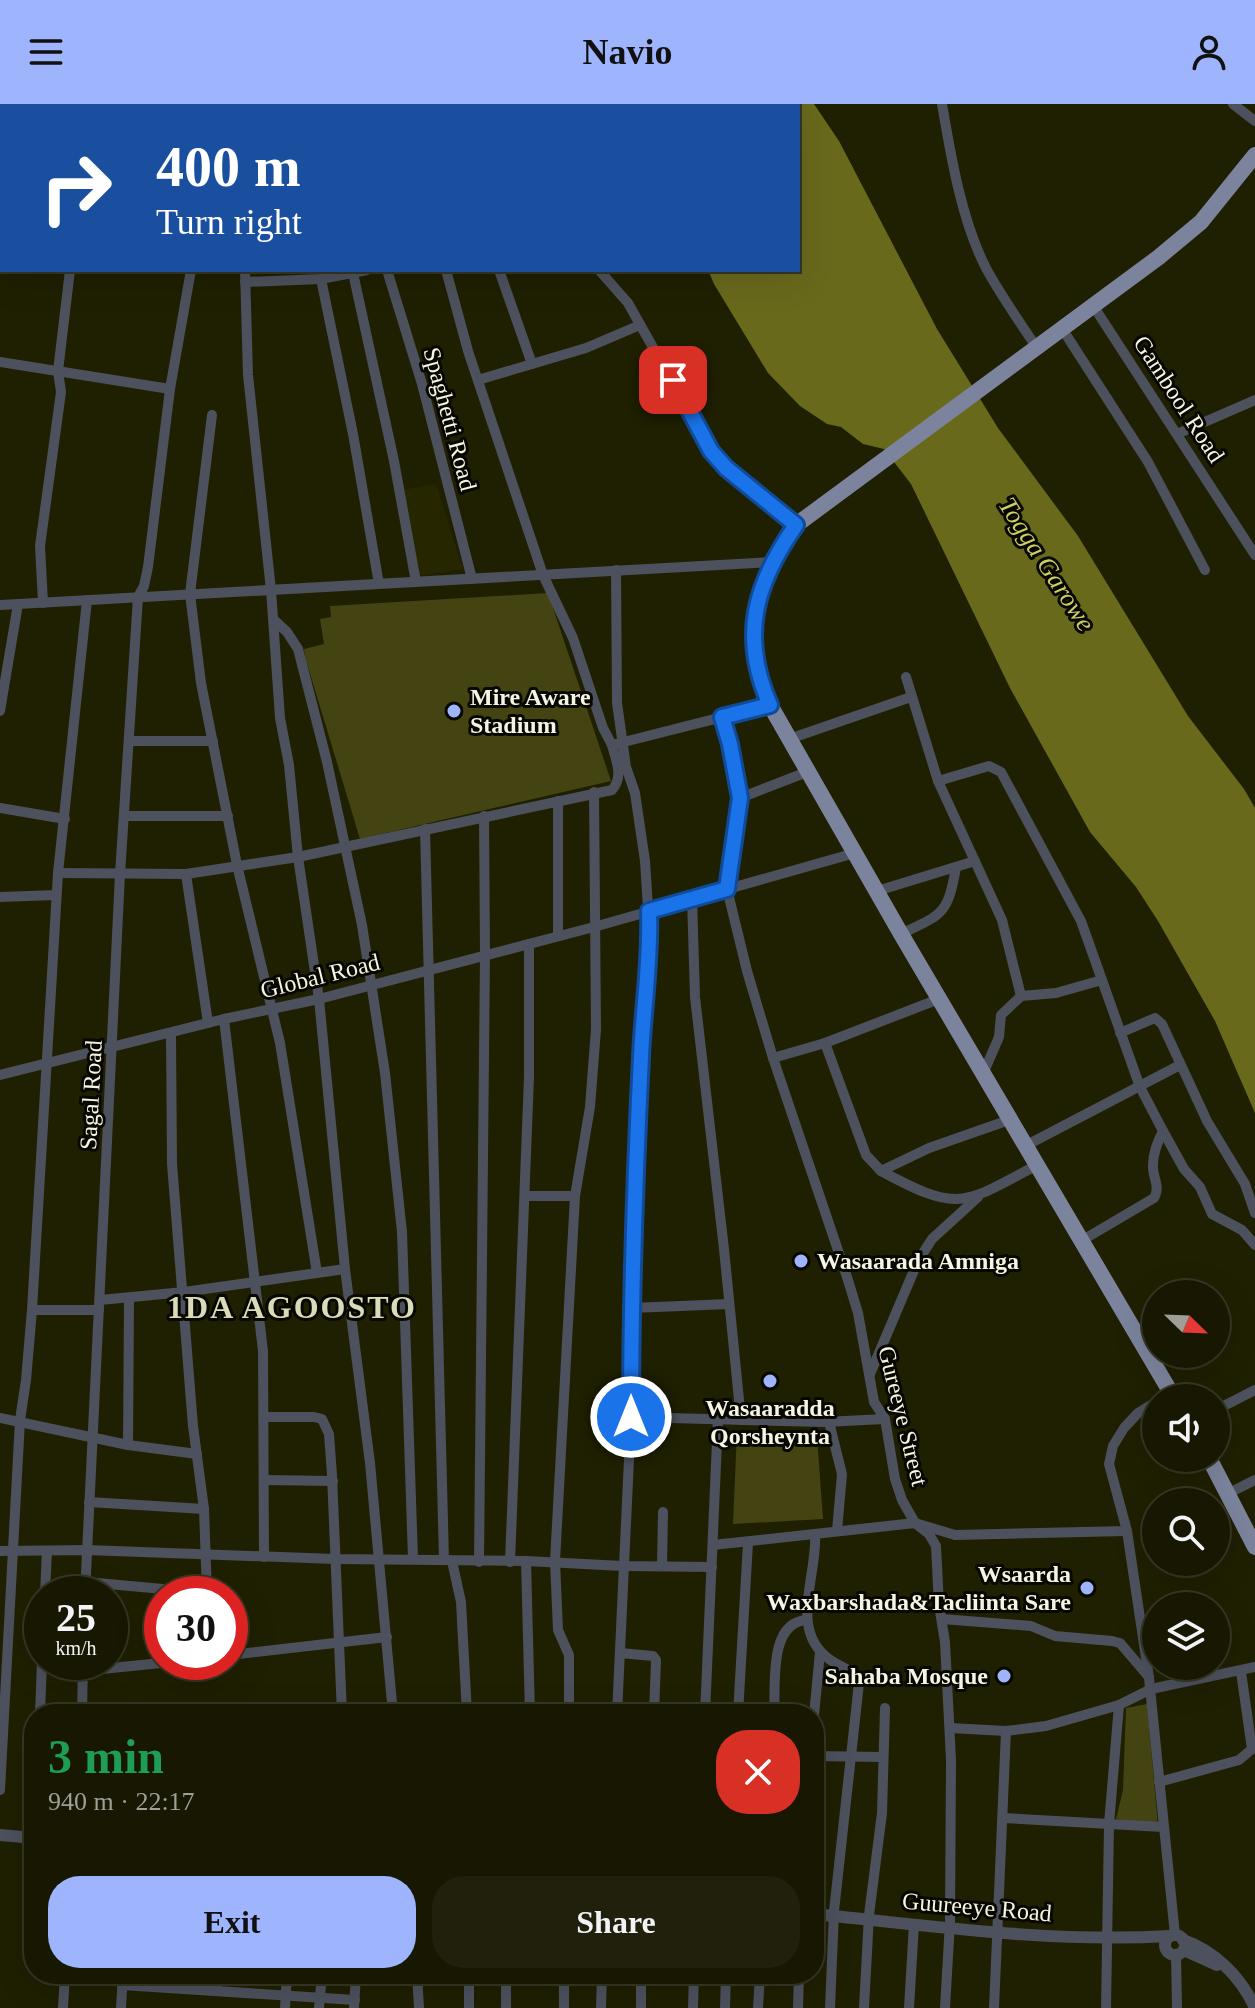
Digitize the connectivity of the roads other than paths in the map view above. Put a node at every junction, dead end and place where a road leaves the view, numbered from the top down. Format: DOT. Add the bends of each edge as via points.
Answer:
graph roads {
  1 [pos="942,104"];
  2 [pos="1233,104"];
  3 [pos="1255,121"];
  4 [pos="1255,155"];
  5 [pos="70,272"];
  6 [pos="191,272"];
  7 [pos="358,272"];
  8 [pos="388,272"];
  9 [pos="447,272"];
  10 [pos="500,272"];
  11 [pos="601,272"];
  12 [pos="353,273"];
  13 [pos="617,273"];
  14 [pos="245,276"];
  15 [pos="321,279"];
  16 [pos="614,285"];
  17 [pos="1094,307"];
  18 [pos="640,325"];
  19 [pos="1063,330"];
  20 [pos="1037,348"];
  21 [pos="0,362"];
  22 [pos="532,364"];
  23 [pos="58,371"];
  24 [pos="478,380"];
  25 [pos="170,389"];
  26 [pos="1255,400"];
  27 [pos="212,415"];
  28 [pos="1177,434"];
  29 [pos="796,525"];
  30 [pos="1255,555"];
  31 [pos="773,562"];
  32 [pos="616,570"];
  33 [pos="1205,570"];
  34 [pos="543,575"];
  35 [pos="472,579"];
  36 [pos="416,582"];
  37 [pos="379,584"];
  38 [pos="271,590"];
  39 [pos="190,594"];
  40 [pos="138,597"];
  41 [pos="87,600"];
  42 [pos="43,603"];
  43 [pos="18,604"];
  44 [pos="0,605"];
  45 [pos="274,620"];
  46 [pos="906,677"];
  47 [pos="911,697"];
  48 [pos="770,705"];
  49 [pos="0,711"];
  50 [pos="722,717"];
  51 [pos="789,739"];
  52 [pos="129,741"];
  53 [pos="213,741"];
  54 [pos="617,744"];
  55 [pos="807,772"];
  56 [pos="938,781"];
  57 [pos="594,792"];
  58 [pos="740,798"];
  59 [pos="558,801"];
  60 [pos="0,808"];
  61 [pos="125,816"];
  62 [pos="228,816"];
  63 [pos="484,816"];
  64 [pos="65,819"];
  65 [pos="425,829"];
  66 [pos="347,846"];
  67 [pos="855,853"];
  68 [pos="298,857"];
  69 [pos="975,861"];
  70 [pos="237,865"];
  71 [pos="956,867"];
  72 [pos="58,873"];
  73 [pos="120,874"];
  74 [pos="186,874"];
  75 [pos="727,889"];
  76 [pos="877,891"];
  77 [pos="56,895"];
  78 [pos="0,897"];
  79 [pos="692,898"];
  80 [pos="649,911"];
  81 [pos="594,927"];
  82 [pos="901,934"];
  83 [pos="558,936"];
  84 [pos="529,944"];
  85 [pos="485,954"];
  86 [pos="430,968"];
  87 [pos="1102,980"];
  88 [pos="369,985"];
  89 [pos="1021,996"];
  90 [pos="319,999"];
  91 [pos="939,999"];
  92 [pos="271,1009"];
  93 [pos="224,1019"];
  94 [pos="208,1023"];
  95 [pos="171,1033"];
  96 [pos="1120,1033"];
  97 [pos="825,1043"];
  98 [pos="113,1047"];
  99 [pos="773,1058"];
  100 [pos="45,1064"];
  101 [pos="1180,1065"];
  102 [pos="983,1074"];
  103 [pos="0,1075"];
  104 [pos="1140,1087"];
  105 [pos="1012,1119"];
  106 [pos="1163,1131"];
  107 [pos="1025,1146"];
  108 [pos="1037,1165"];
  109 [pos="881,1171"];
  110 [pos="525,1196"];
  111 [pos="575,1196"];
  112 [pos="978,1197"];
  113 [pos="1255,1213"];
  114 [pos="1081,1241"];
  115 [pos="1255,1245"];
  116 [pos="345,1269"];
  117 [pos="317,1273"];
  118 [pos="257,1281"];
  119 [pos="184,1292"];
  120 [pos="129,1298"];
  121 [pos="729,1304"];
  122 [pos="100,1305"];
  123 [pos="632,1308"];
  124 [pos="32,1310"];
  125 [pos="870,1374"];
  126 [pos="1162,1384"];
  127 [pos="1255,1390"];
  128 [pos="1230,1403"];
  129 [pos="1142,1412"];
  130 [pos="265,1417"];
  131 [pos="631,1417"];
  132 [pos="0,1418"];
  133 [pos="718,1419"];
  134 [pos="885,1419"];
  135 [pos="20,1420"];
  136 [pos="741,1420"];
  137 [pos="829,1422"];
  138 [pos="95,1438"];
  139 [pos="128,1445"];
  140 [pos="197,1454"];
  141 [pos="264,1480"];
  142 [pos="1255,1480"];
  143 [pos="333,1481"];
  144 [pos="1230,1492"];
  145 [pos="1230,1495"];
  146 [pos="89,1502"];
  147 [pos="204,1509"];
  148 [pos="663,1512"];
  149 [pos="915,1523"];
  150 [pos="837,1531"];
  151 [pos="1127,1531"];
  152 [pos="815,1534"];
  153 [pos="748,1543"];
  154 [pos="713,1545"];
  155 [pos="1255,1547"];
  156 [pos="87,1550"];
  157 [pos="0,1551"];
  158 [pos="47,1551"];
  159 [pos="12,1552"];
  160 [pos="205,1554"];
  161 [pos="264,1557"];
  162 [pos="379,1558"];
  163 [pos="335,1559"];
  164 [pos="413,1559"];
  165 [pos="448,1560"];
  166 [pos="526,1561"];
  167 [pos="555,1561"];
  168 [pos="479,1562"];
  169 [pos="510,1562"];
  170 [pos="623,1566"];
  171 [pos="662,1566"];
  172 [pos="712,1567"];
  173 [pos="46,1576"];
  174 [pos="86,1576"];
  175 [pos="206,1576"];
  176 [pos="5,1618"];
  177 [pos="942,1619"];
  178 [pos="807,1620"];
  179 [pos="387,1637"];
  180 [pos="339,1643"];
  181 [pos="820,1652"];
  182 [pos="248,1653"];
  183 [pos="620,1653"];
  184 [pos="1255,1667"];
  185 [pos="1241,1672"];
  186 [pos="41,1680"];
  187 [pos="82,1680"];
  188 [pos="1150,1684"];
  189 [pos="40,1704"];
  190 [pos="82,1704"];
  191 [pos="341,1704"];
  192 [pos="392,1704"];
  193 [pos="466,1704"];
  194 [pos="530,1704"];
  195 [pos="569,1704"];
  196 [pos="617,1704"];
  197 [pos="654,1704"];
  198 [pos="705,1704"];
  199 [pos="739,1704"];
  200 [pos="775,1704"];
  201 [pos="815,1704"];
  202 [pos="1119,1705"];
  203 [pos="885,1708"];
  204 [pos="950,1728"];
  205 [pos="1006,1731"];
  206 [pos="1253,1749"];
  207 [pos="824,1756"];
  208 [pos="850,1756"];
  209 [pos="882,1757"];
  210 [pos="1159,1782"];
  211 [pos="0,1790"];
  212 [pos="1003,1818"];
  213 [pos="1109,1824"];
  214 [pos="1163,1827"];
  215 [pos="0,1835"];
  216 [pos="24,1837"];
  217 [pos="824,1915"];
  218 [pos="834,1916"];
  219 [pos="869,1920"];
  220 [pos="914,1924"];
  221 [pos="950,1928"];
  222 [pos="999,1933"];
  223 [pos="1105,1938"];
  224 [pos="1176,1945"];
  225 [pos="64,1984"];
  226 [pos="122,1984"];
  227 [pos="161,1984"];
  228 [pos="216,1984"];
  229 [pos="356,1984"];
  230 [pos="418,1984"];
  231 [pos="469,1984"];
  232 [pos="506,1984"];
  233 [pos="564,1984"];
  234 [pos="602,1984"];
  235 [pos="641,1984"];
  236 [pos="694,1984"];
  237 [pos="726,1984"];
  238 [pos="759,1984"];
  239 [pos="799,1984"];
  240 [pos="216,1991"];
  241 [pos="1252,1995"];
  242 [pos="286,2002"];
  243 [pos="320,2003"];
  244 [pos="355,2004"];
  245 [pos="63,2008"];
  246 [pos="121,2008"];
  247 [pos="419,2008"];
  248 [pos="469,2008"];
  249 [pos="506,2008"];
  250 [pos="564,2008"];
  251 [pos="601,2008"];
  252 [pos="641,2008"];
  253 [pos="693,2008"];
  254 [pos="725,2008"];
  255 [pos="758,2008"];
  256 [pos="798,2008"];
  257 [pos="830,2008"];
  258 [pos="864,2008"];
  259 [pos="909,2008"];
  260 [pos="945,2008"];
  261 [pos="994,2008"];
  262 [pos="1106,2008"];
  263 [pos="1177,2008"];
  264 [pos="1255,2008"];
  1 -- 20 [label="street" via="975,242"];
  2 -- 3 [label="street"];
  4 -- 17 [label="main road" via="1201,222"];
  5 -- 23 [label="street"];
  6 -- 25 [label="street, Sagal Road"];
  7 -- 12 [label="street"];
  8 -- 35 [label="street, Spaghetti Road"];
  9 -- 24 [label="street"];
  10 -- 22 [label="street"];
  11 -- 16 [label="street"];
  12 -- 15 [label="street"];
  12 -- 36 [label="street"];
  13 -- 16 [label="street"];
  14 -- 15 [label="street"];
  14 -- 38 [label="street" via="248,375"];
  15 -- 37 [label="street"];
  16 -- 18 [label="street"];
  17 -- 19 [label="main road"];
  17 -- 28 [label="street, Gambool Road"];
  18 -- 22 [label="street"];
  18 -- 29 [label="street" via="711,451"];
  19 -- 20 [label="main road"];
  19 -- 33 [label="street" via="1148,462"];
  20 -- 29 [label="main road"];
  21 -- 23 [label="street"];
  22 -- 24 [label="street"];
  23 -- 25 [label="street"];
  23 -- 42 [label="street" via="61,392 40,546"];
  24 -- 34 [label="street"];
  25 -- 40 [label="street, Sagal Road" via="148,567"];
  26 -- 28 [label="street"];
  27 -- 39 [label="street"];
  28 -- 30 [label="street, Gambool Road"];
  29 -- 31 [label="main road"];
  31 -- 32 [label="street"];
  31 -- 48 [label="main road" via="753,627 757,670"];
  32 -- 34 [label="street"];
  32 -- 54 [label="street"];
  34 -- 35 [label="street"];
  34 -- 54 [label="street" via="573,638 603,728"];
  35 -- 36 [label="street"];
  36 -- 37 [label="street"];
  37 -- 38 [label="street"];
  38 -- 39 [label="street"];
  38 -- 45 [label="street"];
  39 -- 40 [label="street"];
  39 -- 53 [label="street"];
  40 -- 41 [label="street"];
  40 -- 52 [label="street, Sagal Road"];
  41 -- 42 [label="street"];
  41 -- 64 [label="street"];
  42 -- 43 [label="street"];
  43 -- 44 [label="street"];
  43 -- 49 [label="street"];
  45 -- 66 [label="street" via="298,649"];
  45 -- 68 [label="street"];
  46 -- 47 [label="street"];
  47 -- 51 [label="street"];
  47 -- 56 [label="street"];
  48 -- 50 [label="street"];
  48 -- 51 [label="main road"];
  50 -- 54 [label="street"];
  50 -- 58 [label="street"];
  51 -- 55 [label="main road"];
  52 -- 53 [label="street"];
  52 -- 61 [label="street, Sagal Road"];
  53 -- 62 [label="street"];
  54 -- 57 [label="street" via="618,782 612,790"];
  54 -- 80 [label="street" via="635,793"];
  55 -- 58 [label="street"];
  55 -- 67 [label="main road"];
  56 -- 69 [label="street"];
  56 -- 87 [label="street" via="989,766 1001,772 1081,921"];
  57 -- 59 [label="street"];
  57 -- 81 [label="street"];
  58 -- 75 [label="street"];
  59 -- 63 [label="street"];
  59 -- 83 [label="street"];
  60 -- 64 [label="street"];
  61 -- 62 [label="street"];
  61 -- 73 [label="street, Sagal Road"];
  62 -- 70 [label="street"];
  63 -- 65 [label="street"];
  63 -- 85 [label="street"];
  64 -- 72 [label="street"];
  65 -- 66 [label="street"];
  65 -- 86 [label="street"];
  66 -- 68 [label="street"];
  66 -- 88 [label="street"];
  67 -- 75 [label="street, Global Road"];
  67 -- 76 [label="main road"];
  68 -- 70 [label="street"];
  68 -- 90 [label="street"];
  69 -- 71 [label="street"];
  69 -- 89 [label="street" via="1002,920"];
  70 -- 74 [label="street"];
  70 -- 92 [label="street"];
  71 -- 76 [label="street"];
  71 -- 82 [label="street" via="946,908"];
  72 -- 73 [label="street"];
  72 -- 77 [label="street"];
  73 -- 74 [label="street"];
  73 -- 98 [label="street, Sagal Road"];
  74 -- 94 [label="street"];
  75 -- 79 [label="street, Global Road"];
  75 -- 99 [label="street, Gureeye Street"];
  76 -- 82 [label="main road"];
  77 -- 78 [label="street"];
  77 -- 100 [label="street"];
  79 -- 80 [label="street, Global Road"];
  79 -- 121 [label="street" via="695,997"];
  80 -- 81 [label="street, Global Road"];
  80 -- 123 [label="street"];
  81 -- 83 [label="street, Global Road"];
  81 -- 111 [label="street" via="596,1029"];
  82 -- 91 [label="main road"];
  83 -- 84 [label="street, Global Road"];
  84 -- 85 [label="street, Global Road"];
  84 -- 110 [label="street"];
  85 -- 86 [label="street, Global Road"];
  85 -- 168 [label="street"];
  86 -- 88 [label="street, Global Road"];
  86 -- 165 [label="street"];
  87 -- 89 [label="street"];
  87 -- 96 [label="street"];
  88 -- 90 [label="street, Global Road"];
  88 -- 164 [label="street" via="385,1073 402,1232"];
  89 -- 102 [label="street" via="1001,1015 999,1037"];
  90 -- 92 [label="street, Global Road"];
  90 -- 116 [label="street"];
  91 -- 97 [label="street"];
  91 -- 102 [label="main road"];
  92 -- 93 [label="street, Global Road"];
  92 -- 117 [label="street"];
  93 -- 94 [label="street, Global Road"];
  93 -- 118 [label="street"];
  94 -- 95 [label="street, Global Road"];
  95 -- 98 [label="street, Global Road"];
  95 -- 119 [label="street" via="172,1164"];
  96 -- 101 [label="street" via="1159,1020"];
  96 -- 104 [label="street"];
  97 -- 99 [label="street"];
  97 -- 109 [label="street" via="866,1155"];
  98 -- 100 [label="street, Global Road"];
  98 -- 122 [label="street, Sagal Road"];
  99 -- 125 [label="street, Gureeye Street" via="847,1277"];
  100 -- 103 [label="street, Global Road"];
  100 -- 124 [label="street"];
  101 -- 104 [label="street"];
  101 -- 113 [label="street" via="1241,1175"];
  102 -- 105 [label="main road"];
  104 -- 106 [label="street"];
  104 -- 107 [label="street"];
  105 -- 107 [label="main road"];
  105 -- 109 [label="street"];
  106 -- 114 [label="street" via="1153,1161 1158,1187 1154,1198"];
  106 -- 115 [label="street" via="1212,1214 1242,1230"];
  107 -- 108 [label="main road"];
  108 -- 112 [label="street"];
  108 -- 114 [label="main road"];
  109 -- 112 [label="street" via="939,1198"];
  110 -- 111 [label="street"];
  110 -- 169 [label="street"];
  111 -- 167 [label="street"];
  112 -- 125 [label="street" via="932,1239 918,1261"];
  114 -- 126 [label="main road"];
  116 -- 117 [label="street"];
  116 -- 162 [label="street"];
  117 -- 118 [label="street"];
  118 -- 119 [label="street"];
  118 -- 130 [label="street"];
  119 -- 120 [label="street"];
  119 -- 140 [label="street"];
  120 -- 122 [label="street"];
  120 -- 139 [label="street"];
  121 -- 123 [label="street"];
  121 -- 136 [label="street"];
  122 -- 124 [label="street"];
  122 -- 138 [label="street, Sagal Road"];
  123 -- 131 [label="street"];
  124 -- 135 [label="street"];
  125 -- 134 [label="street, Gureeye Street" via="874,1402"];
  127 -- 128 [label="street"];
  129 -- 151 [label="street" via="1113,1446 1109,1464"];
  130 -- 141 [label="street"];
  130 -- 143 [label="street" via="322,1419 329,1434"];
  131 -- 133 [label="street"];
  131 -- 170 [label="street"];
  132 -- 135 [label="street"];
  133 -- 136 [label="street"];
  133 -- 154 [label="street"];
  134 -- 137 [label="street"];
  134 -- 149 [label="street, Gureeye Street" via="895,1479"];
  135 -- 138 [label="street"];
  135 -- 159 [label="street"];
  136 -- 137 [label="street"];
  137 -- 150 [label="street" via="842,1474"];
  138 -- 139 [label="street"];
  138 -- 146 [label="street, Sagal Road"];
  139 -- 140 [label="street"];
  140 -- 147 [label="street"];
  141 -- 143 [label="street"];
  141 -- 161 [label="street"];
  142 -- 144 [label="street"];
  143 -- 163 [label="street"];
  145 -- 155 [label="main road"];
  146 -- 147 [label="street"];
  146 -- 156 [label="street, Sagal Road"];
  147 -- 160 [label="street"];
  148 -- 171 [label="street"];
  149 -- 150 [label="street"];
  149 -- 151 [label="street" via="955,1535"];
  149 -- 177 [label="street, Gureeye Street" via="936,1546"];
  150 -- 152 [label="street"];
  151 -- 188 [label="street"];
  152 -- 153 [label="street"];
  152 -- 178 [label="street"];
  153 -- 154 [label="street"];
  153 -- 199 [label="street"];
  154 -- 172 [label="street"];
  156 -- 158 [label="street"];
  156 -- 160 [label="street"];
  156 -- 174 [label="street, Sagal Road"];
  157 -- 159 [label="street"];
  158 -- 159 [label="street"];
  158 -- 173 [label="street"];
  159 -- 176 [label="street"];
  160 -- 161 [label="street"];
  160 -- 175 [label="street"];
  161 -- 163 [label="street"];
  162 -- 163 [label="street"];
  162 -- 164 [label="street"];
  162 -- 179 [label="street"];
  163 -- 180 [label="street"];
  164 -- 165 [label="street"];
  165 -- 168 [label="street"];
  165 -- 193 [label="street" via="461,1602"];
  166 -- 167 [label="street"];
  166 -- 169 [label="street"];
  166 -- 194 [label="street"];
  167 -- 170 [label="street"];
  167 -- 195 [label="street" via="558,1630 569,1655"];
  168 -- 169 [label="street"];
  170 -- 171 [label="street"];
  170 -- 183 [label="street"];
  171 -- 172 [label="street"];
  172 -- 198 [label="street"];
  176 -- 211 [label="street"];
  177 -- 188 [label="street" via="1031,1626 1055,1636 1120,1643"];
  177 -- 204 [label="street, Gureeye Street"];
  178 -- 181 [label="street"];
  178 -- 200 [label="street" via="787,1627 778,1647"];
  179 -- 180 [label="street"];
  179 -- 192 [label="street"];
  180 -- 182 [label="street"];
  180 -- 191 [label="street"];
  181 -- 201 [label="street"];
  181 -- 208 [label="street" via="856,1675 859,1683"];
  183 -- 196 [label="street"];
  183 -- 197 [label="street" via="656,1660"];
  184 -- 185 [label="street"];
  185 -- 188 [label="street"];
  185 -- 206 [label="street"];
  186 -- 189 [label="street"];
  187 -- 190 [label="street"];
  188 -- 202 [label="street"];
  188 -- 210 [label="street"];
  202 -- 205 [label="street" via="1046,1726"];
  202 -- 213 [label="street"];
  203 -- 209 [label="street"];
  204 -- 205 [label="street"];
  204 -- 221 [label="street, Gureeye Street"];
  205 -- 212 [label="street"];
  206 -- 210 [label="street" via="1239,1760"];
  207 -- 208 [label="street"];
  208 -- 209 [label="street"];
  208 -- 218 [label="street"];
  209 -- 219 [label="street" via="882,1813"];
  210 -- 214 [label="street"];
  212 -- 213 [label="street"];
  212 -- 222 [label="street"];
  213 -- 214 [label="street"];
  213 -- 223 [label="street"];
  214 -- 224 [label="street"];
  215 -- 216 [label="street"];
  217 -- 218 [label="street, Guureeye Road"];
  218 -- 219 [label="street, Guureeye Road"];
  218 -- 257 [label="street"];
  219 -- 220 [label="street, Guureeye Road"];
  219 -- 258 [label="street"];
  220 -- 221 [label="street, Guureeye Road"];
  220 -- 259 [label="street"];
  221 -- 222 [label="street, Guureeye Road"];
  221 -- 260 [label="street, Gureeye Street"];
  222 -- 223 [label="street, Guureeye Road"];
  222 -- 261 [label="street"];
  223 -- 224 [label="street, Guureeye Road"];
  223 -- 262 [label="street"];
  224 -- 241 [label="street" via="1232,1975"];
  224 -- 263 [label="street"];
  225 -- 245 [label="street"];
  226 -- 246 [label="street"];
  227 -- 240 [label="street"];
  228 -- 240 [label="street"];
  229 -- 244 [label="street"];
  230 -- 247 [label="street"];
  231 -- 248 [label="street"];
  232 -- 249 [label="street"];
  233 -- 250 [label="street"];
  234 -- 251 [label="street"];
  235 -- 252 [label="street"];
  236 -- 253 [label="street"];
  237 -- 254 [label="street"];
  238 -- 255 [label="street"];
  239 -- 256 [label="street"];
  240 -- 242 [label="street"];
  241 -- 264 [label="street"];
  242 -- 243 [label="street"];
  243 -- 244 [label="street"];
}
